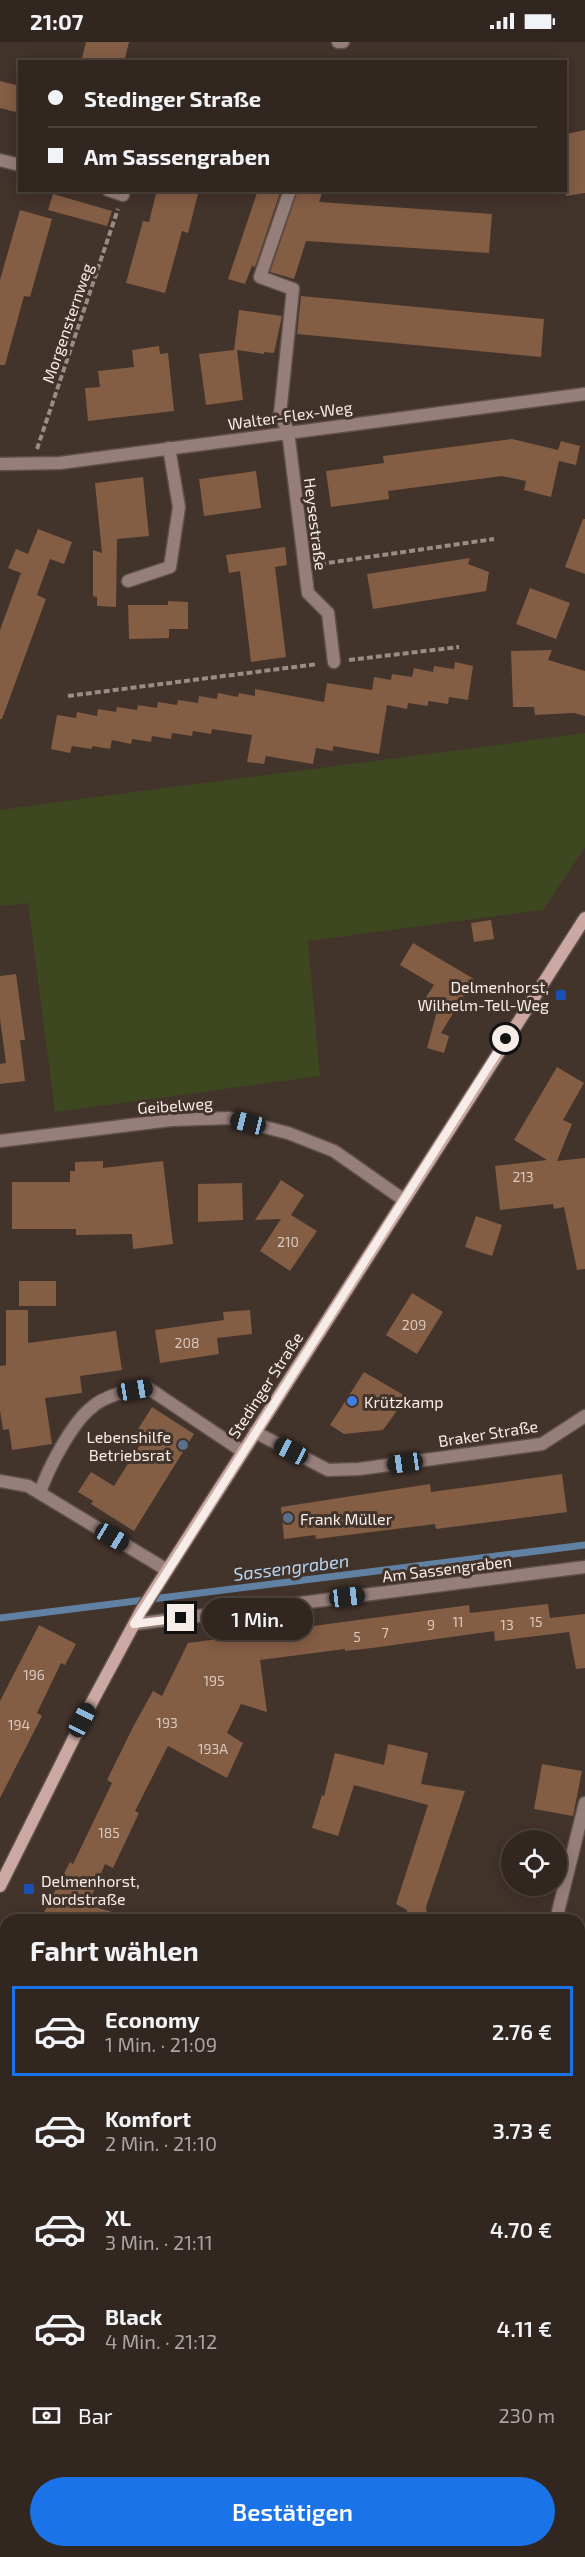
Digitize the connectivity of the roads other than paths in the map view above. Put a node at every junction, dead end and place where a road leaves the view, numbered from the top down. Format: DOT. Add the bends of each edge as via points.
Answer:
graph roads {
  1 [pos="338,42"];
  2 [pos="343,42"];
  3 [pos="0,160"];
  4 [pos="18,164"];
  5 [pos="114,192"];
  6 [pos="289,192"];
  7 [pos="123,195"];
  8 [pos="585,394"];
  9 [pos="288,431"];
  10 [pos="169,448"];
  11 [pos="0,464"];
  12 [pos="128,581"];
  13 [pos="334,662"];
  14 [pos="585,918"];
  15 [pos="0,1141"];
  16 [pos="404,1200"];
  17 [pos="585,1416"];
  18 [pos="255,1432"];
  19 [pos="242,1452"];
  20 [pos="0,1481"];
  21 [pos="40,1493"];
  22 [pos="585,1567"];
  23 [pos="167,1570"];
  24 [pos="134,1624"];
  25 [pos="585,1803"];
  26 [pos="0,1886"];
  27 [pos="557,1914"];
  1 -- 2 [label="street"];
  3 -- 4 [label="street"];
  5 -- 7 [label="street"];
  6 -- 9 [label="street, Heysestraße" via="260,277 293,289 280,414"];
  8 -- 9 [label="street, Walter-Flex-Weg"];
  9 -- 10 [label="street, Walter-Flex-Weg"];
  9 -- 13 [label="street, Heysestraße" via="308,593 328,613"];
  10 -- 11 [label="street, Walter-Flex-Weg" via="60,463"];
  10 -- 12 [label="street" via="178,507 170,567"];
  14 -- 16 [label="main road, Stedinger Straße"];
  15 -- 16 [label="street, Geibelweg" via="171,1120 229,1118 288,1133 334,1151"];
  16 -- 18 [label="main road, Stedinger Straße"];
  17 -- 18 [label="street, Braker Straße" via="542,1444 359,1469 328,1470"];
  18 -- 19 [label="main road, Stedinger Straße"];
  19 -- 21 [label="street" via="148,1388 122,1392 91,1407 46,1474"];
  19 -- 23 [label="main road, Stedinger Straße"];
  20 -- 21 [label="street" via="28,1485"];
  21 -- 23 [label="street"];
  22 -- 24 [label="street, Am Sassengraben"];
  23 -- 24 [label="main road, Stedinger Straße"];
  24 -- 26 [label="main road, Stedinger Straße"];
  25 -- 27 [label="street"];
}
